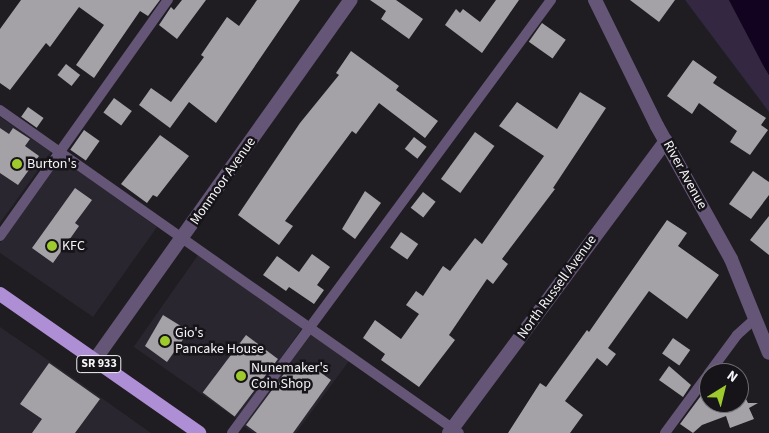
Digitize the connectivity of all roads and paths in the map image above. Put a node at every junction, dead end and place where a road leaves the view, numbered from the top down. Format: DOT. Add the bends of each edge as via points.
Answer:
graph roads {
  1 [pos="168,0"];
  2 [pos="351,0"];
  3 [pos="551,0"];
  4 [pos="595,0"];
  5 [pos="0,110"];
  6 [pos="666,141"];
  7 [pos="59,151"];
  8 [pos="0,236"];
  9 [pos="182,238"];
  10 [pos="0,294"];
  11 [pos="756,318"];
  12 [pos="310,327"];
  13 [pos="769,353"];
  14 [pos="94,361"];
  15 [pos="716,363"];
  16 [pos="699,387"];
  17 [pos="454,432"];
  18 [pos="199,433"];
  19 [pos="232,433"];
  20 [pos="665,433"];
  1 -- 7 [label="lane"];
  2 -- 9 [label="street, Monmoor Avenue"];
  3 -- 12 [label="lane"];
  4 -- 6 [label="street, River Avenue"];
  5 -- 7 [label="lane"];
  6 -- 11 [label="street, River Avenue" via="731,259"];
  6 -- 17 [label="street, North Russell Avenue"];
  7 -- 8 [label="lane"];
  7 -- 9 [label="lane"];
  9 -- 12 [label="lane"];
  9 -- 14 [label="street, Monmoor Avenue"];
  10 -- 14 [label="main road, SR 933"];
  11 -- 13 [label="street, River Avenue"];
  11 -- 15 [label="lane" via="737,335"];
  12 -- 17 [label="lane"];
  12 -- 19 [label="lane"];
  14 -- 18 [label="main road, SR 933"];
  16 -- 20 [label="lane"];
}
